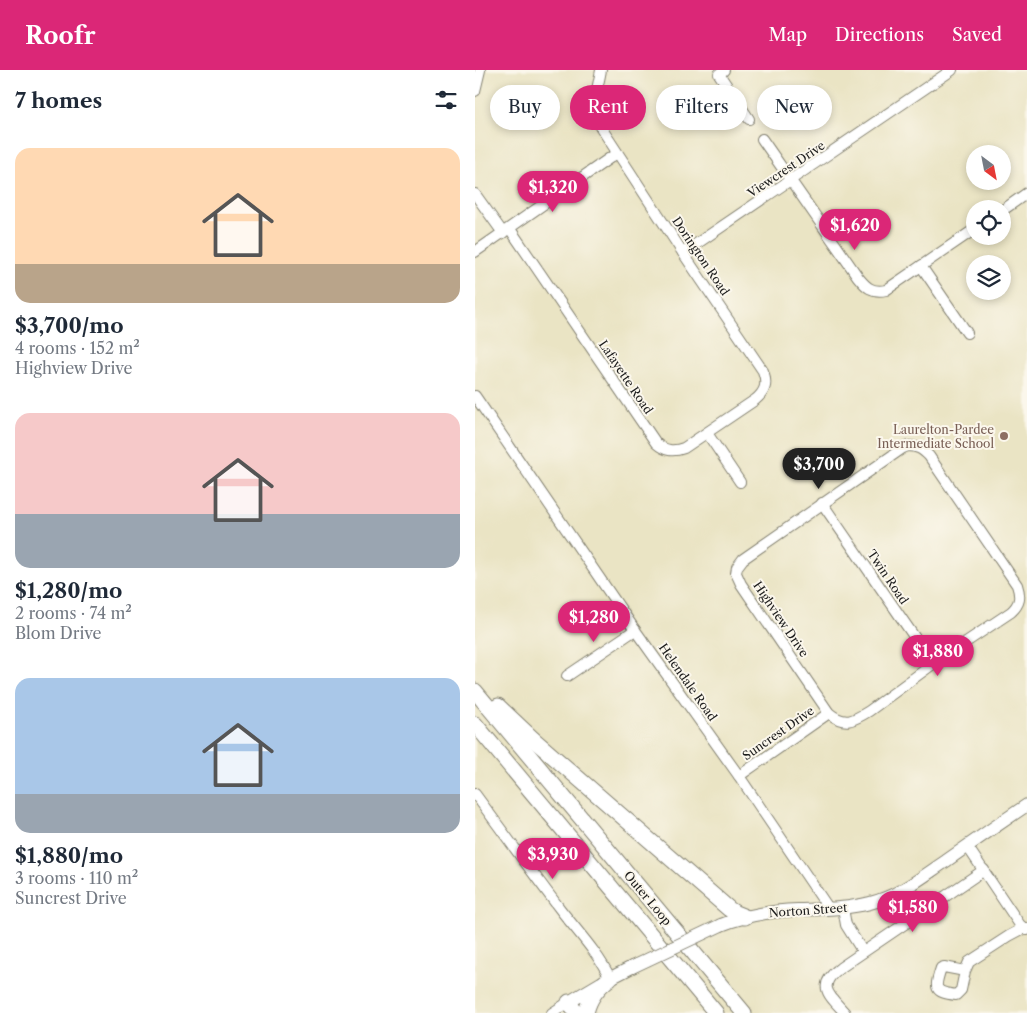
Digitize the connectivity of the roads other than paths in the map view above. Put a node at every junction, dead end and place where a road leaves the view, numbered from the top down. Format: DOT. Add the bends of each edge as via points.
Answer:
graph roads {
  1 [pos="480,70"];
  2 [pos="601,70"];
  3 [pos="952,70"];
  4 [pos="722,72"];
  5 [pos="475,91"];
  6 [pos="749,119"];
  7 [pos="762,139"];
  8 [pos="617,153"];
  9 [pos="792,180"];
  10 [pos="475,194"];
  11 [pos="1027,194"];
  12 [pos="1011,205"];
  13 [pos="506,231"];
  14 [pos="966,235"];
  15 [pos="475,252"];
  16 [pos="683,254"];
  17 [pos="921,266"];
  18 [pos="967,333"];
  19 [pos="475,396"];
  20 [pos="707,433"];
  21 [pos="740,482"];
  22 [pos="823,503"];
  23 [pos="1019,590"];
  24 [pos="635,630"];
  25 [pos="933,664"];
  26 [pos="567,676"];
  27 [pos="475,682"];
  28 [pos="475,692"];
  29 [pos="829,713"];
  30 [pos="475,724"];
  31 [pos="739,776"];
  32 [pos="475,794"];
  33 [pos="1027,805"];
  34 [pos="967,846"];
  35 [pos="983,870"];
  36 [pos="843,908"];
  37 [pos="829,909"];
  38 [pos="745,917"];
  39 [pos="1026,929"];
  40 [pos="863,952"];
  41 [pos="965,971"];
  42 [pos="610,978"];
  43 [pos="573,1008"];
  44 [pos="552,1013"];
  45 [pos="586,1013"];
  46 [pos="716,1013"];
  47 [pos="744,1013"];
  48 [pos="845,1013"];
  1 -- 5 [label="street"];
  2 -- 8 [label="street, Dorington Road" via="595,110 600,126"];
  3 -- 9 [label="street, Viewcrest Drive"];
  4 -- 6 [label="street"];
  7 -- 9 [label="street"];
  8 -- 13 [label="street"];
  8 -- 16 [label="street, Dorington Road"];
  9 -- 16 [label="street, Viewcrest Drive"];
  9 -- 17 [label="street" via="868,289 885,290"];
  10 -- 13 [label="street, Lafayette Road"];
  11 -- 12 [label="street"];
  13 -- 15 [label="street"];
  13 -- 20 [label="street, Lafayette Road" via="656,443 666,450 678,451"];
  14 -- 17 [label="street"];
  16 -- 20 [label="street, Dorington Road" via="765,377 765,388 759,396"];
  17 -- 18 [label="street"];
  19 -- 24 [label="street, Helendale Road"];
  20 -- 21 [label="street"];
  22 -- 23 [label="street, Highview Drive" via="903,448 919,448 929,456"];
  22 -- 25 [label="street, Twin Road"];
  22 -- 29 [label="street, Highview Drive" via="743,559 736,573"];
  23 -- 25 [label="street, Suncrest Drive" via="1015,608"];
  24 -- 26 [label="street"];
  24 -- 31 [label="street, Helendale Road"];
  25 -- 29 [label="street, Suncrest Drive" via="859,718 844,722"];
  27 -- 38 [label="highway" via="533,739 729,909"];
  28 -- 47 [label="highway, Outer Loop"];
  29 -- 31 [label="street, Suncrest Drive"];
  30 -- 46 [label="highway, Outer Loop"];
  31 -- 37 [label="street, Helendale Road"];
  32 -- 42 [label="street"];
  33 -- 34 [label="main road, Norton Street"];
  34 -- 35 [label="street"];
  34 -- 36 [label="main road, Norton Street" via="891,896"];
  35 -- 39 [label="street"];
  35 -- 40 [label="street"];
  36 -- 37 [label="main road, Norton Street"];
  36 -- 40 [label="street" via="848,928"];
  37 -- 38 [label="main road, Norton Street"];
  38 -- 42 [label="main road, Norton Street, bridge" via="721,925"];
  39 -- 41 [label="street" via="969,962"];
  40 -- 48 [label="street" via="827,979 829,995"];
  42 -- 43 [label="main road, Norton Street"];
  42 -- 45 [label="highway" via="591,998"];
  43 -- 44 [label="street"];
}
